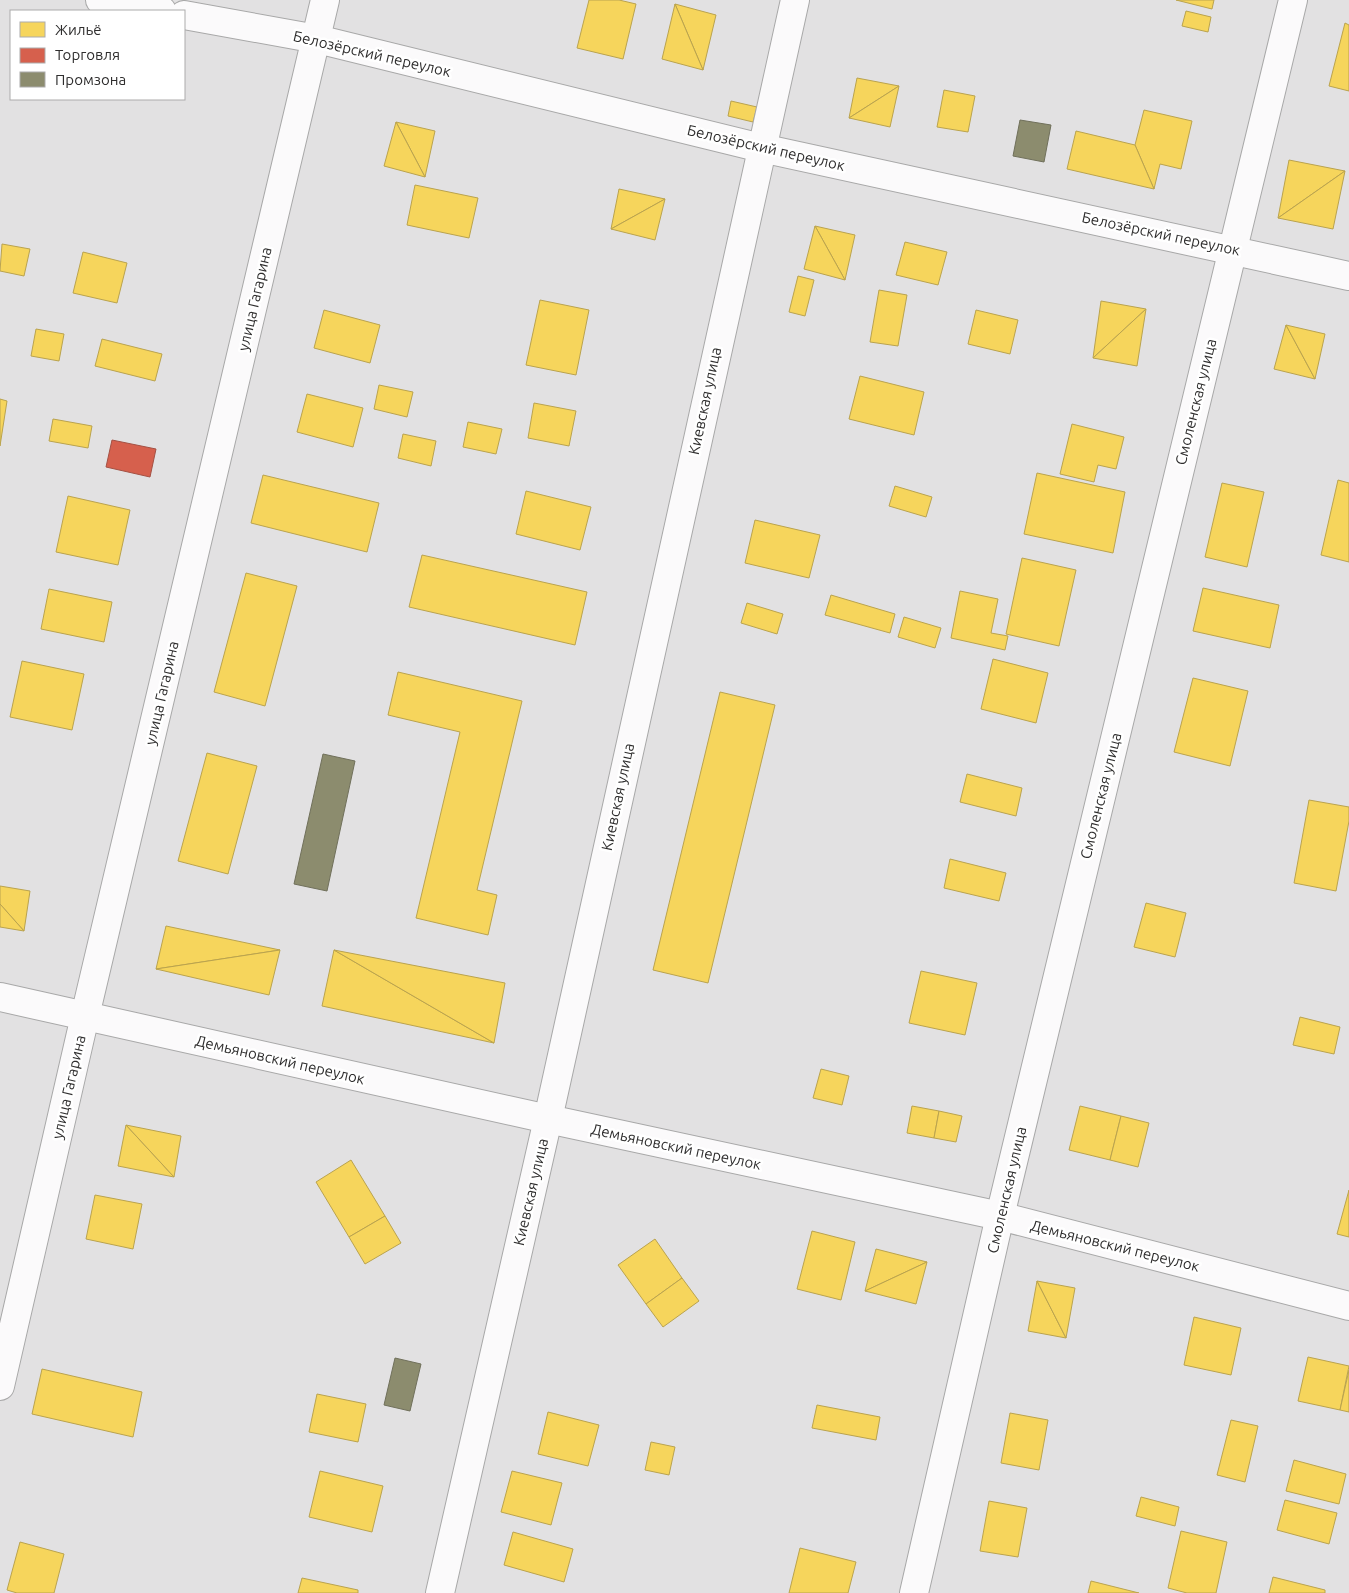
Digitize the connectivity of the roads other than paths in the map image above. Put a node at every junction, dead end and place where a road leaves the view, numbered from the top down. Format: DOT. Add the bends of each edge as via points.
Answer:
graph roads {
  1 [pos="100,0"];
  2 [pos="326,0"];
  3 [pos="795,0"];
  4 [pos="1293,0"];
  5 [pos="156,10"];
  6 [pos="185,15"];
  7 [pos="316,39"];
  8 [pos="761,148"];
  9 [pos="1233,250"];
  10 [pos="1349,276"];
  11 [pos="0,997"];
  12 [pos="85,1016"];
  13 [pos="548,1119"];
  14 [pos="1000,1216"];
  15 [pos="1349,1306"];
  16 [pos="0,1386"];
  17 [pos="440,1593"];
  18 [pos="914,1593"];
  1 -- 5 [label="street"];
  2 -- 7 [label="street, улица Гагарина"];
  3 -- 8 [label="street, Киевская улица"];
  4 -- 9 [label="street, Смоленская улица"];
  6 -- 7 [label="street, Белозёрский переулок"];
  7 -- 8 [label="street, Белозёрский переулок"];
  7 -- 12 [label="street, улица Гагарина"];
  8 -- 9 [label="street, Белозёрский переулок"];
  8 -- 13 [label="street, Киевская улица"];
  9 -- 10 [label="street, Белозёрский переулок"];
  9 -- 14 [label="street, Смоленская улица"];
  11 -- 12 [label="street, Демьяновский переулок"];
  12 -- 13 [label="street, Демьяновский переулок"];
  12 -- 16 [label="street, улица Гагарина"];
  13 -- 14 [label="street, Демьяновский переулок"];
  13 -- 17 [label="street, Киевская улица"];
  14 -- 15 [label="street, Демьяновский переулок"];
  14 -- 18 [label="street, Смоленская улица"];
}
